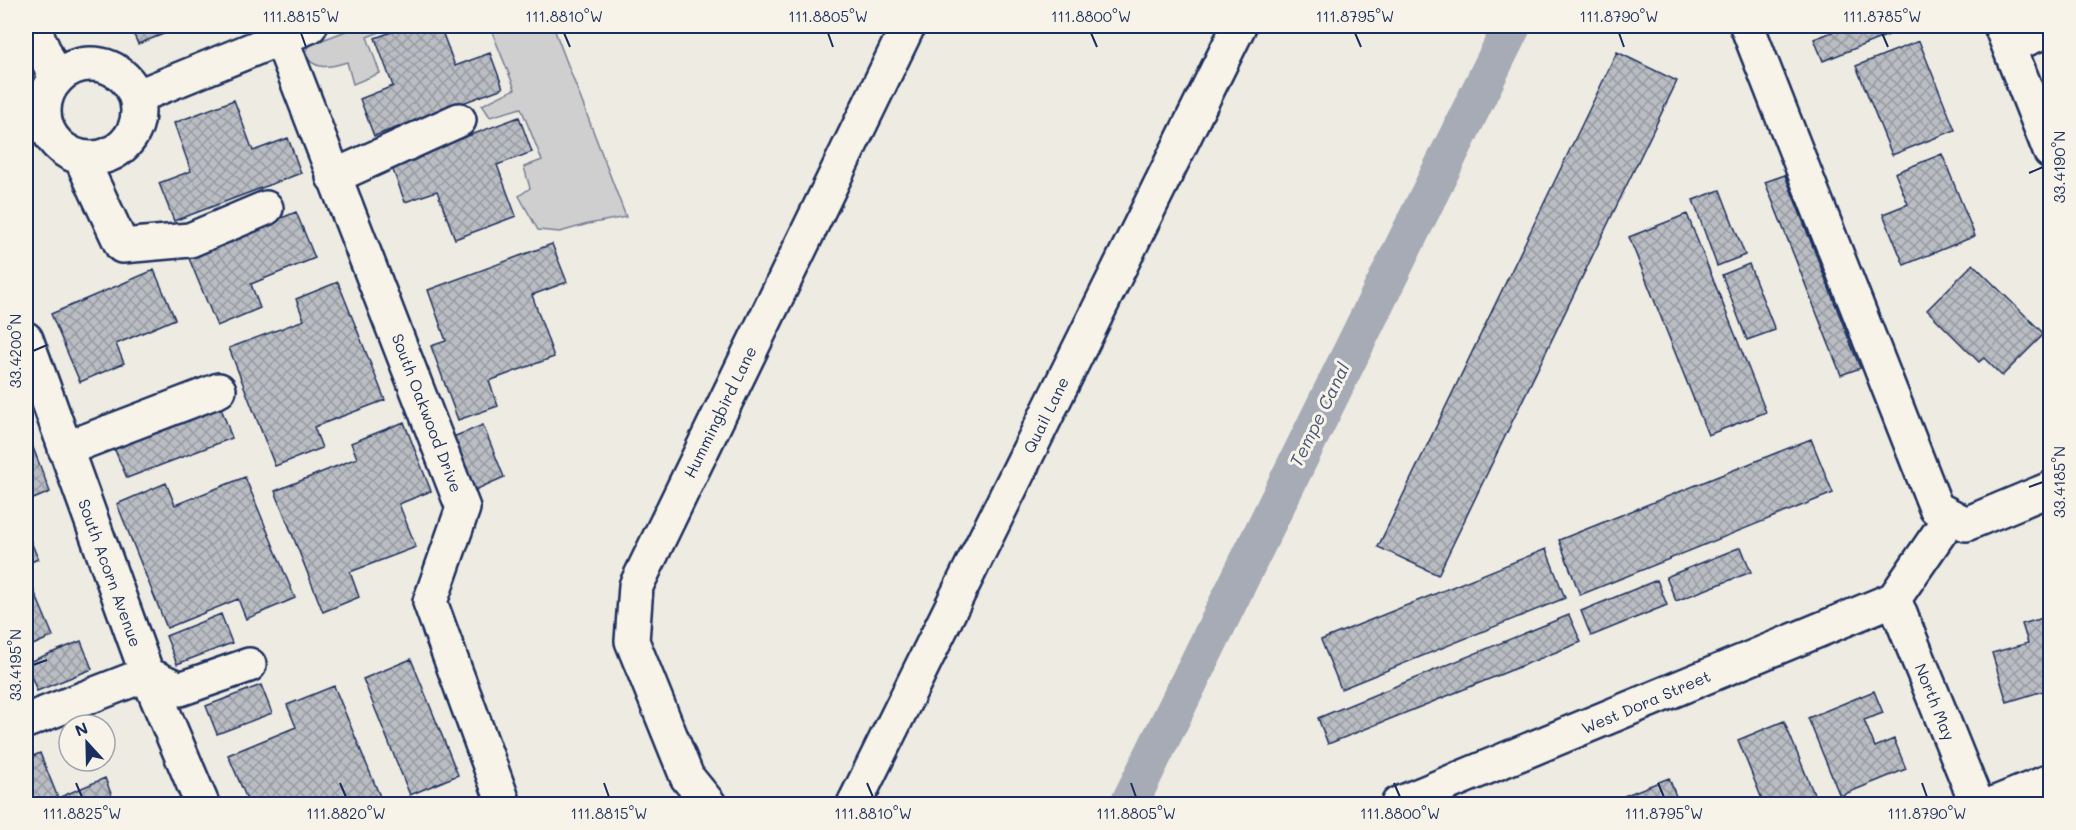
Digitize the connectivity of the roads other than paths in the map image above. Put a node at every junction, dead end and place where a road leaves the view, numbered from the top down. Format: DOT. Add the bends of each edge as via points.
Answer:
graph roads {
  1 [pos="33,26"];
  2 [pos="310,26"];
  3 [pos="908,26"];
  4 [pos="1239,26"];
  5 [pos="1747,26"];
  6 [pos="2050,29"];
  7 [pos="278,31"];
  8 [pos="2005,36"];
  9 [pos="56,79"];
  10 [pos="136,97"];
  11 [pos="459,120"];
  12 [pos="36,136"];
  13 [pos="2050,151"];
  14 [pos="81,158"];
  15 [pos="333,177"];
  16 [pos="266,208"];
  17 [pos="26,339"];
  18 [pos="219,390"];
  19 [pos="65,448"];
  20 [pos="2050,489"];
  21 [pos="1951,516"];
  22 [pos="1894,599"];
  23 [pos="249,665"];
  24 [pos="147,674"];
  25 [pos="26,721"];
  26 [pos="2050,781"];
  27 [pos="202,804"];
  28 [pos="504,804"];
  29 [pos="709,804"];
  30 [pos="854,804"];
  31 [pos="1398,804"];
  32 [pos="1977,804"];
  33 [pos="1993,804"];
  1 -- 9 [label="street"];
  2 -- 7 [label="street"];
  3 -- 29 [label="street, Hummingbird Lane" via="636,586 632,641 687,777"];
  4 -- 30 [label="street, Quail Lane"];
  5 -- 21 [label="street" via="1936,507"];
  6 -- 8 [label="street"];
  7 -- 10 [label="street"];
  7 -- 15 [label="street, South Oakwood Drive"];
  8 -- 13 [label="street"];
  9 -- 10 [label="street" via="81,65 108,67 130,84"];
  9 -- 12 [label="street" via="48,91 44,118"];
  10 -- 14 [label="street" via="137,124 131,137 109,155"];
  11 -- 15 [label="street"];
  12 -- 14 [label="street"];
  14 -- 16 [label="street" via="122,246 190,240"];
  15 -- 28 [label="street, South Oakwood Drive" via="463,508 430,602"];
  17 -- 19 [label="street, South Acorn Avenue"];
  18 -- 19 [label="street"];
  19 -- 24 [label="street, South Acorn Avenue"];
  20 -- 21 [label="street" via="1966,524"];
  21 -- 22 [label="street"];
  22 -- 31 [label="street, West Dora Street"];
  22 -- 32 [label="street, North May"];
  23 -- 24 [label="street" via="180,689"];
  24 -- 25 [label="street"];
  24 -- 27 [label="street, South Acorn Avenue"];
  26 -- 33 [label="street"];
}
